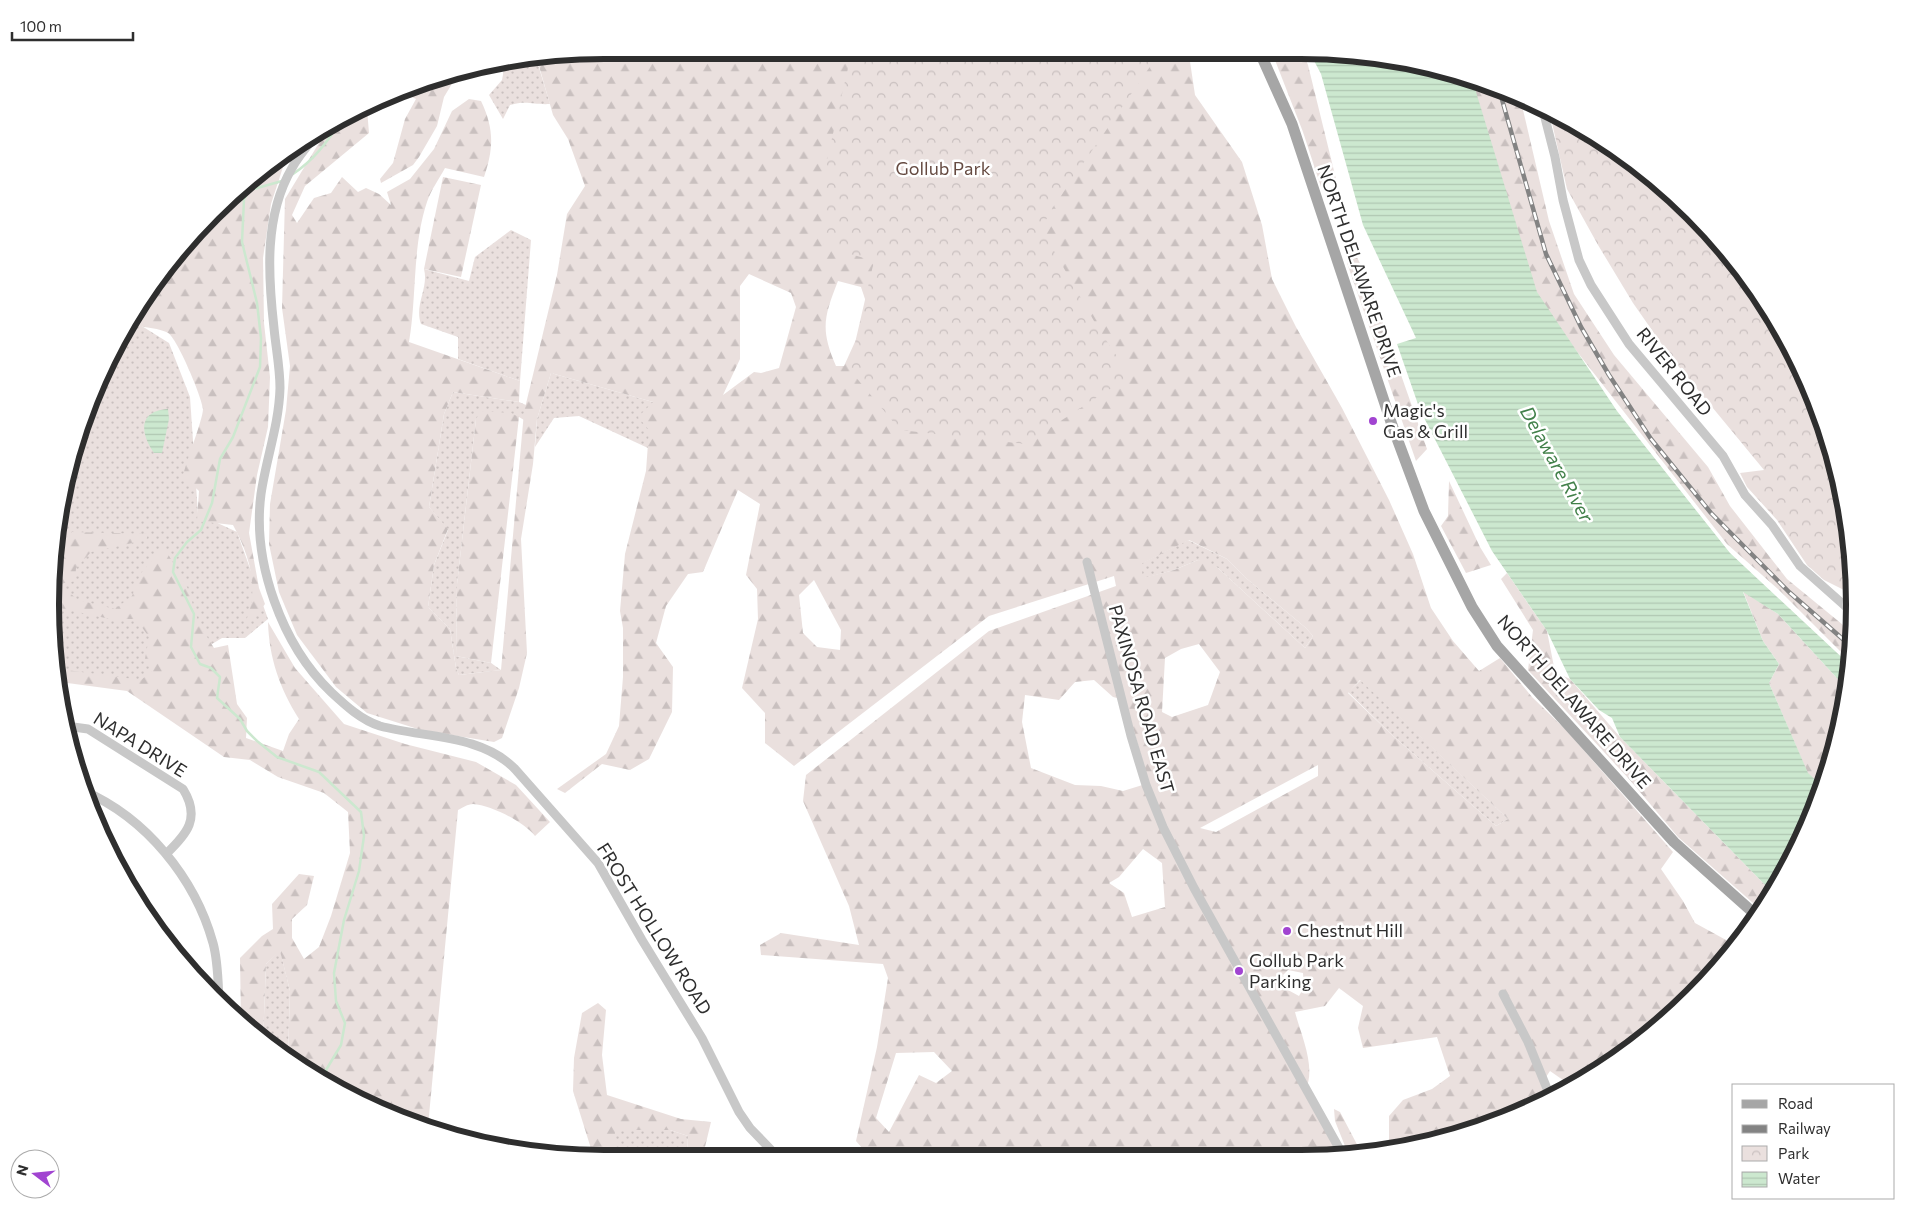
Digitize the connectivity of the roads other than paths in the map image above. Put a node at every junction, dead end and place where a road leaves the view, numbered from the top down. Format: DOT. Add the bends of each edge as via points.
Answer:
graph roads {
  1 [pos="1263,59"];
  2 [pos="1545,117"];
  3 [pos="307,147"];
  4 [pos="1087,562"];
  5 [pos="1846,607"];
  6 [pos="73,727"];
  7 [pos="95,799"];
  8 [pos="166,854"];
  9 [pos="1752,911"];
  10 [pos="218,989"];
  11 [pos="1503,994"];
  12 [pos="1548,1091"];
  13 [pos="1339,1149"];
  14 [pos="771,1150"];
  1 -- 9 [label="main road, NORTH DELAWARE DRIVE" via="1292,124 1392,425 1424,511 1472,607 1503,653 1674,842"];
  2 -- 5 [label="street, RIVER ROAD" via="1579,260 1590,284 1629,344 1723,456 1745,495 1772,525 1800,566"];
  3 -- 14 [label="street, FROST HOLLOW ROAD" via="291,169 282,189 270,240 274,328 280,368 279,410 259,516 267,575 294,647 317,679 368,721 471,744 503,758 515,769 598,863 702,1038 739,1112"];
  4 -- 13 [label="street, PAXINOSA ROAD EAST" via="1131,736 1163,827"];
  6 -- 8 [label="street, NAPA DRIVE" via="88,729 183,789 191,805 191,819 183,838"];
  7 -- 8 [label="street" via="113,806 139,826"];
  8 -- 10 [label="street" via="193,893 207,925 215,954"];
  11 -- 12 [label="street"];
}
